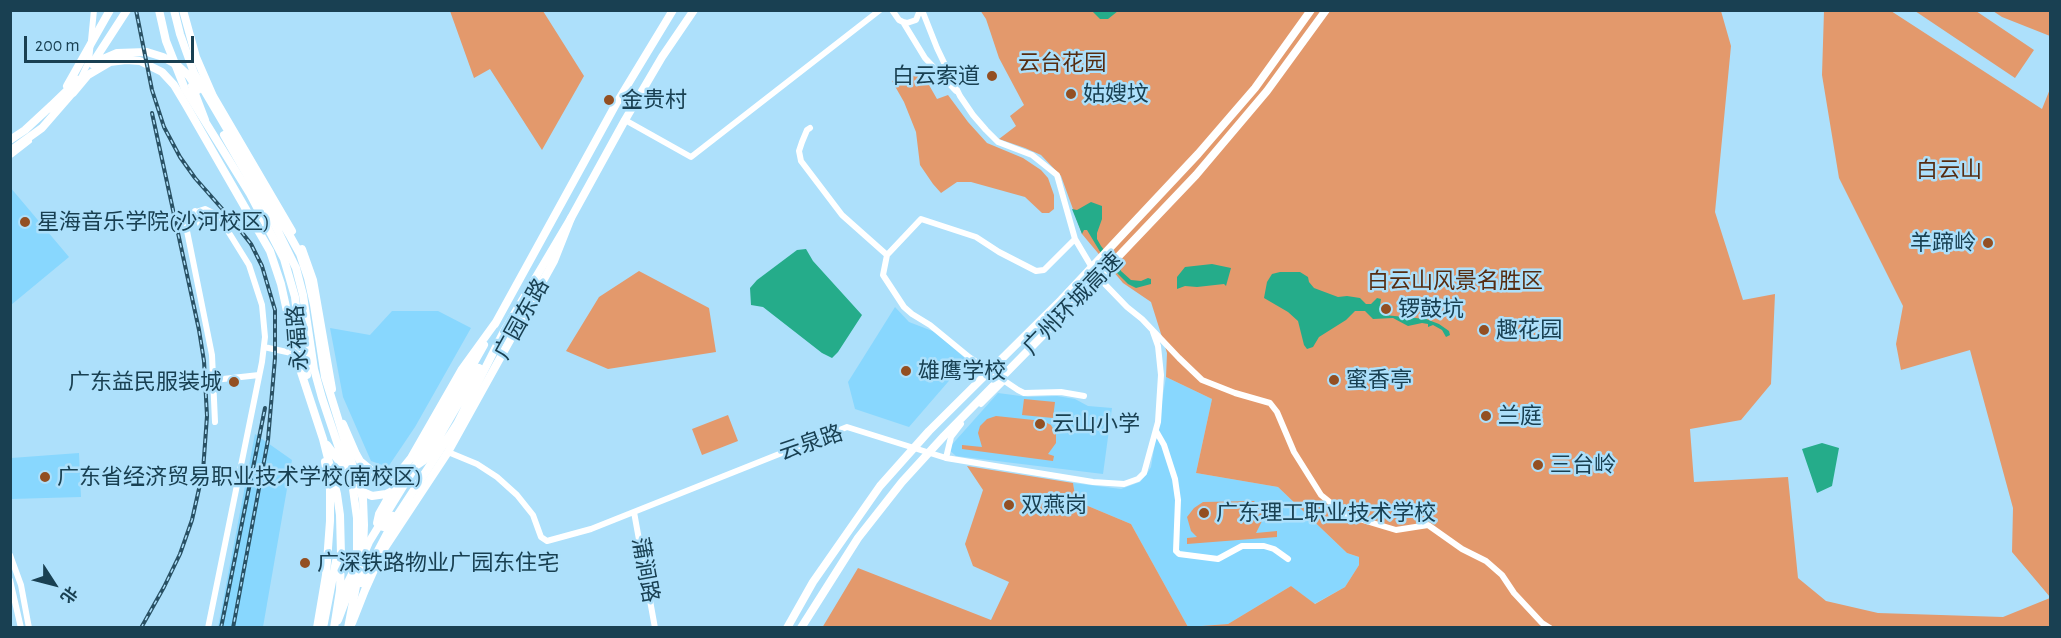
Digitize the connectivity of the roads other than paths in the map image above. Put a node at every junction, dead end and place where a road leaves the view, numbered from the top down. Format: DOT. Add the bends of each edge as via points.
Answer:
graph roads {
  1 [pos="94,10"];
  2 [pos="110,10"];
  3 [pos="126,10"];
  4 [pos="169,10"];
  5 [pos="174,10"];
  6 [pos="183,10"];
  7 [pos="673,10"];
  8 [pos="694,10"];
  9 [pos="880,10"];
  10 [pos="921,10"];
  11 [pos="1311,10"];
  12 [pos="1326,10"];
  13 [pos="159,11"];
  14 [pos="894,11"];
  15 [pos="903,22"];
  16 [pos="73,93"];
  17 [pos="960,96"];
  18 [pos="48,109"];
  19 [pos="205,120"];
  20 [pos="625,120"];
  21 [pos="810,128"];
  22 [pos="10,140"];
  23 [pos="10,153"];
  24 [pos="195,211"];
  25 [pos="571,218"];
  26 [pos="201,226"];
  27 [pos="1075,239"];
  28 [pos="887,255"];
  29 [pos="298,319"];
  30 [pos="496,322"];
  31 [pos="1151,329"];
  32 [pos="504,331"];
  33 [pos="264,347"];
  34 [pos="296,354"];
  35 [pos="259,375"];
  36 [pos="214,380"];
  37 [pos="1004,381"];
  38 [pos="486,384"];
  39 [pos="1084,396"];
  40 [pos="214,422"];
  41 [pos="1156,430"];
  42 [pos="323,439"];
  43 [pos="351,445"];
  44 [pos="446,456"];
  45 [pos="411,458"];
  46 [pos="946,458"];
  47 [pos="419,479"];
  48 [pos="352,487"];
  49 [pos="392,491"];
  50 [pos="634,512"];
  51 [pos="369,542"];
  52 [pos="10,555"];
  53 [pos="1288,560"];
  54 [pos="10,580"];
  55 [pos="354,617"];
  56 [pos="319,626"];
  57 [pos="21,627"];
  58 [pos="29,627"];
  59 [pos="208,627"];
  60 [pos="333,627"];
  61 [pos="342,627"];
  62 [pos="349,627"];
  63 [pos="655,627"];
  64 [pos="787,627"];
  65 [pos="801,627"];
  66 [pos="1550,627"];
  1 -- 23 [label="street" via="89,61 71,99 49,124"];
  2 -- 18 [label="highway" via="79,67"];
  3 -- 16 [label="highway"];
  4 -- 19 [label="highway"];
  5 -- 62 [label="highway" via="194,73 290,236 308,278 325,377 363,499 363,550"];
  6 -- 43 [label="main road, 永福路" via="196,57 213,96 309,267 332,389"];
  7 -- 30 [label="main road, 广园东路" via="623,91"];
  8 -- 20 [label="main road, 广园东路"];
  9 -- 20 [label="street" via="691,157"];
  10 -- 15 [label="street" via="916,20"];
  10 -- 17 [label="street"];
  11 -- 64 [label="highway, 广州环城高速" via="1255,88 1198,154 880,486 813,582"];
  12 -- 65 [label="highway, 广州环城高速" via="1267,91 1196,175 902,482 858,538"];
  13 -- 19 [label="main road, 永福路" via="180,79"];
  14 -- 15 [label="street"];
  15 -- 17 [label="street" via="925,58"];
  16 -- 23 [label="highway" via="42,128"];
  16 -- 42 [label="highway" via="95,70 110,62 126,60 148,63 174,85 270,251 299,366"];
  17 -- 27 [label="street" via="992,137 1032,155 1057,175"];
  18 -- 22 [label="highway"];
  18 -- 48 [label="highway" via="96,63 117,53 147,52 183,70 248,176 293,260 303,295 314,369"];
  19 -- 29 [label="main road, 永福路" via="278,245 291,279"];
  20 -- 25 [label="main road, 广园东路"];
  21 -- 28 [label="street" via="799,151 801,161 842,216"];
  24 -- 26 [label="street"];
  24 -- 33 [label="street" via="205,209 213,213 249,265 262,305"];
  24 -- 36 [label="street" via="186,226 203,302"];
  25 -- 32 [label="highway"];
  25 -- 38 [label="main road, 广园东路" via="554,261"];
  27 -- 28 [label="street" via="1044,270 1036,271 976,237 921,219"];
  27 -- 31 [label="street" via="1097,276"];
  28 -- 37 [label="street" via="883,275 904,307"];
  29 -- 34 [label="main road, 永福路"];
  29 -- 56 [label="highway" via="307,375 335,485 339,525 336,564"];
  30 -- 45 [label="main road" via="453,383"];
  30 -- 51 [label="main road, 广园东路"];
  31 -- 41 [label="street, 云泉路" via="1158,346 1161,375"];
  31 -- 66 [label="street" via="1202,380 1270,403 1321,495 1346,515 1396,530 1428,525 1486,561"];
  32 -- 42 [label="highway" via="435,446 410,470 382,478 361,474 339,461"];
  32 -- 61 [label="highway" via="457,424 376,551"];
  33 -- 34 [label="street"];
  33 -- 35 [label="street"];
  34 -- 56 [label="main road, 永福路" via="330,489 328,556"];
  35 -- 36 [label="street"];
  35 -- 59 [label="street"];
  36 -- 40 [label="street"];
  37 -- 39 [label="street" via="1024,393"];
  37 -- 46 [label="street" via="958,427"];
  38 -- 44 [label="main road, 广园东路"];
  38 -- 47 [label="main road"];
  41 -- 46 [label="street, 云泉路" via="1144,472 1124,484"];
  41 -- 53 [label="street" via="1175,479 1179,554 1218,559 1242,546 1264,546"];
  42 -- 60 [label="highway" via="337,494 341,536 340,590"];
  43 -- 45 [label="main road" via="365,465 378,473 398,471"];
  43 -- 48 [label="main road"];
  44 -- 47 [label="main road"];
  44 -- 50 [label="street, 云泉路" via="477,464 497,477 533,515 541,537 547,541"];
  44 -- 55 [label="main road, 广园东路" via="382,552"];
  45 -- 49 [label="main road"];
  46 -- 50 [label="street, 云泉路" via="847,427"];
  47 -- 49 [label="main road" via="382,527 377,520"];
  48 -- 49 [label="main road" via="372,496"];
  48 -- 55 [label="main road" via="358,536"];
  50 -- 63 [label="street, 蒲涧路"];
  51 -- 60 [label="highway" via="349,578"];
  52 -- 58 [label="street"];
  54 -- 57 [label="street"];
  55 -- 62 [label="main road, 广园东路"];
}
